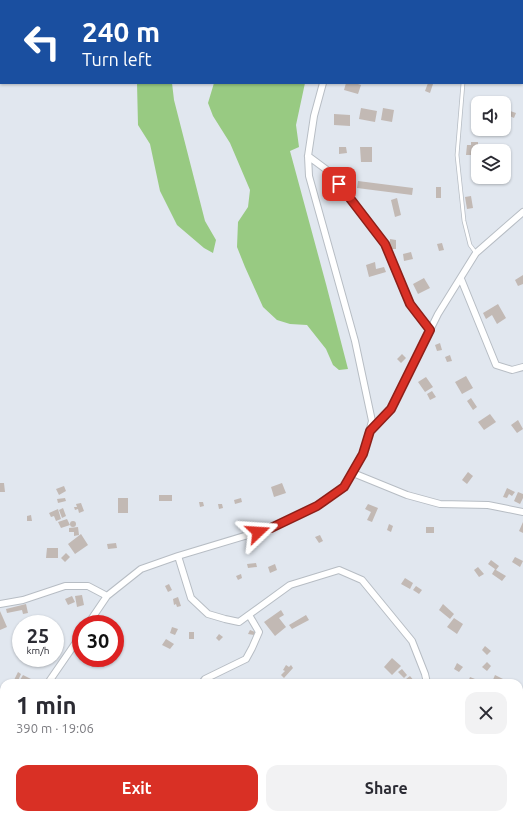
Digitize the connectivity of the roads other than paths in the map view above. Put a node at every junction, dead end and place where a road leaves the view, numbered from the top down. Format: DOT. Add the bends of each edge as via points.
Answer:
graph roads {
  1 [pos="323,84"];
  2 [pos="463,84"];
  3 [pos="308,156"];
  4 [pos="523,212"];
  5 [pos="476,253"];
  6 [pos="460,279"];
  7 [pos="430,330"];
  8 [pos="523,367"];
  9 [pos="370,431"];
  10 [pos="353,473"];
  11 [pos="523,512"];
  12 [pos="178,556"];
  13 [pos="107,596"];
  14 [pos="0,604"];
  15 [pos="94,615"];
  16 [pos="249,616"];
  17 [pos="72,648"];
  18 [pos="51,679"];
  19 [pos="204,679"];
  20 [pos="426,679"];
  1 -- 3 [label="street" via="314,116"];
  2 -- 5 [label="lane" via="457,154 464,221 470,245"];
  3 -- 7 [label="street" via="331,173 381,238 410,304"];
  3 -- 9 [label="street" via="309,176 355,341 372,421"];
  4 -- 5 [label="street"];
  5 -- 6 [label="street"];
  6 -- 7 [label="street"];
  6 -- 8 [label="street" via="496,365 512,370"];
  7 -- 9 [label="street" via="391,409"];
  9 -- 10 [label="street" via="363,454"];
  10 -- 11 [label="street" via="406,495 440,504 488,505"];
  10 -- 12 [label="street" via="344,487 317,506 284,522"];
  12 -- 13 [label="street" via="141,569"];
  12 -- 16 [label="street" via="191,598 208,614 239,622"];
  13 -- 14 [label="street" via="88,586 65,586 23,600"];
  13 -- 15 [label="street"];
  16 -- 19 [label="street" via="259,632 246,659"];
  16 -- 20 [label="street" via="290,585 340,570 362,580 412,641"];
  17 -- 18 [label="street"];
}
